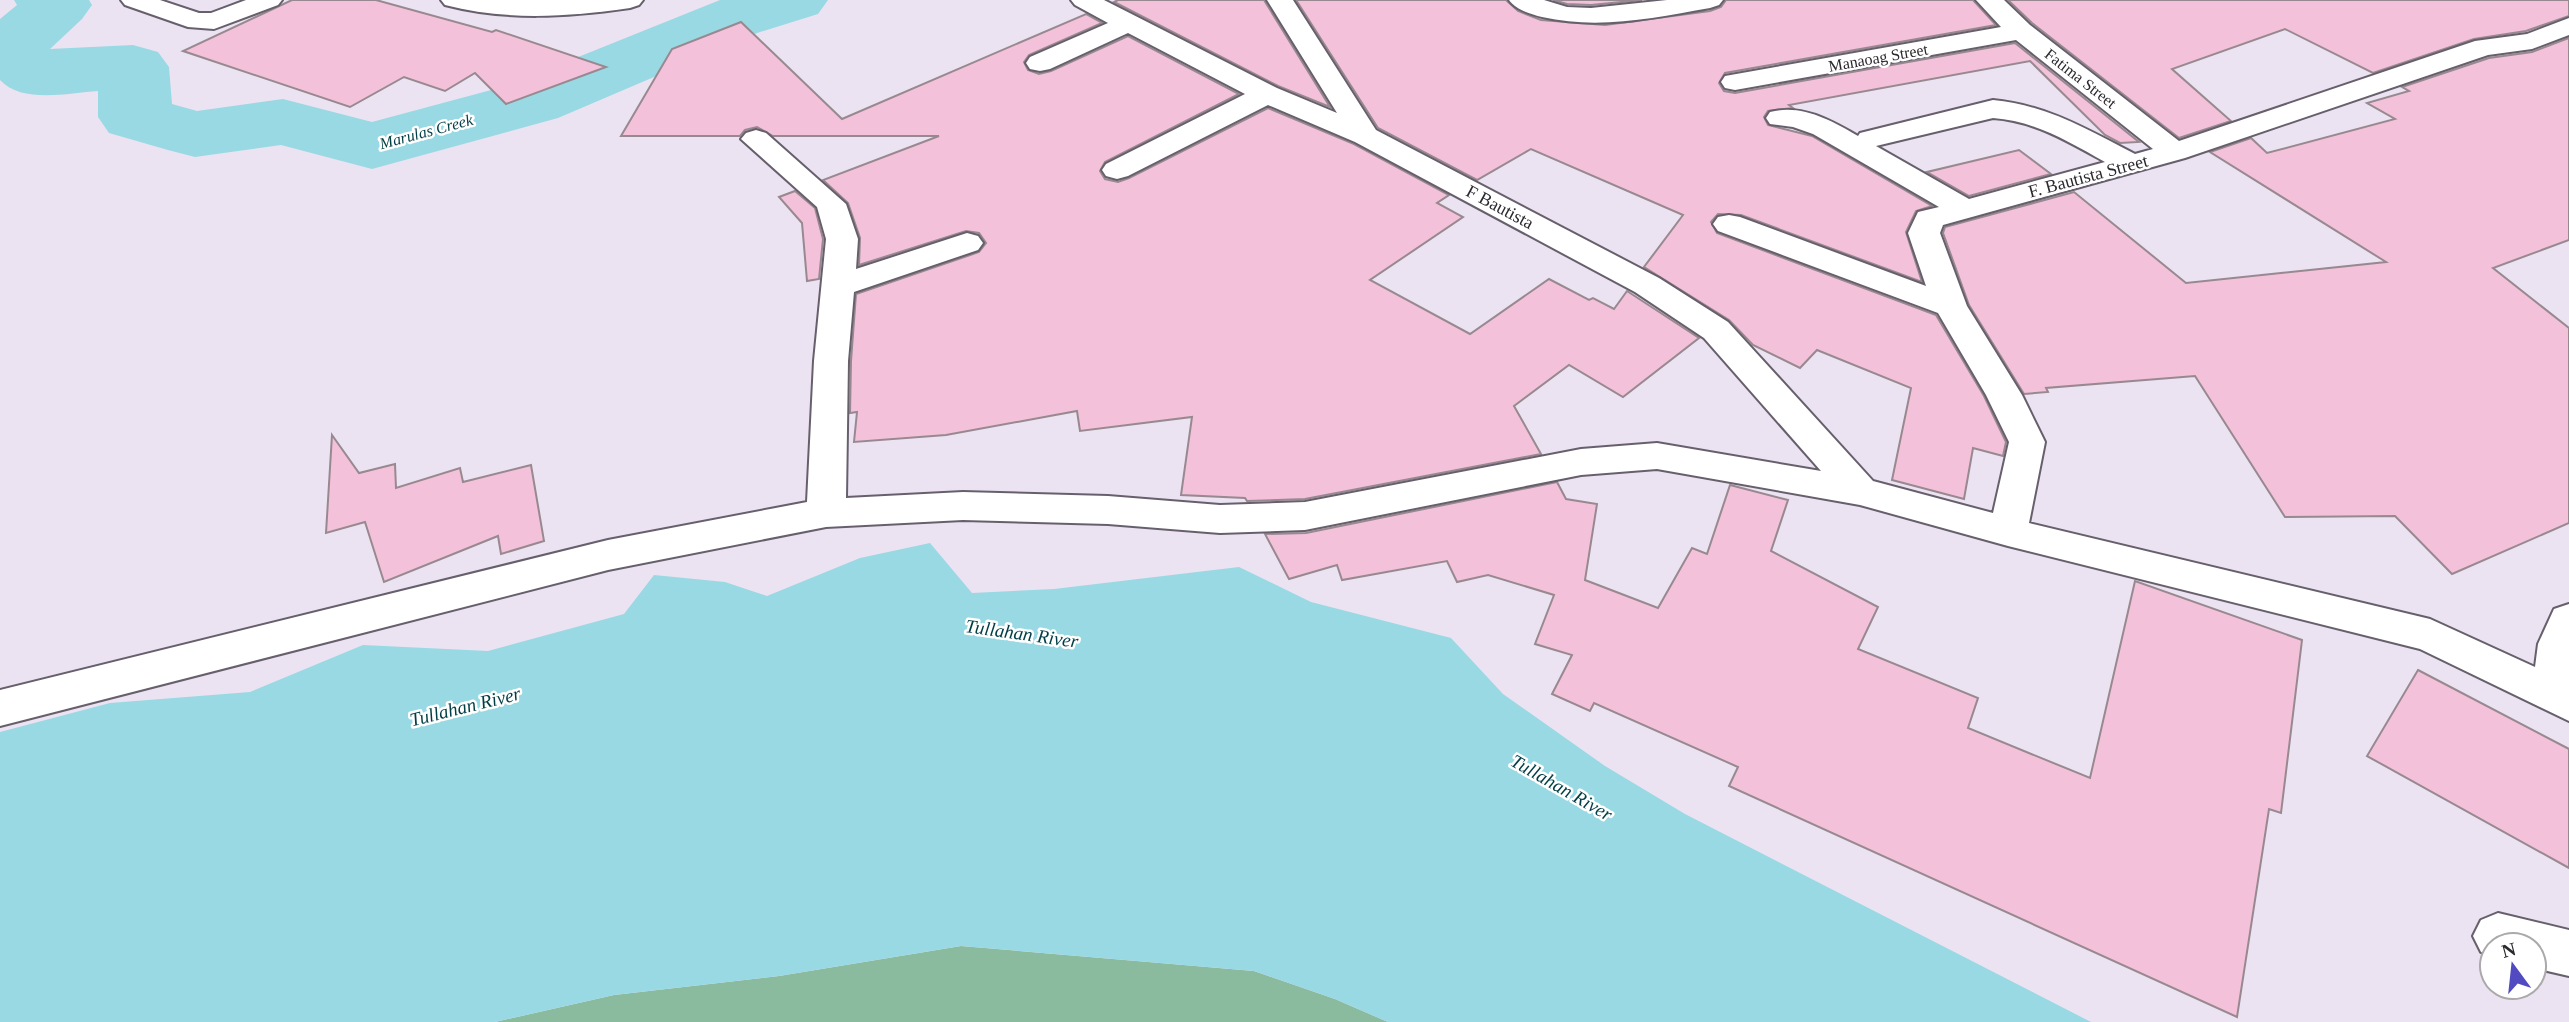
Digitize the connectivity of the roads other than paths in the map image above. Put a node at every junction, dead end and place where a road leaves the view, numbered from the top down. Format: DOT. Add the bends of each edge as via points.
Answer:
graph roads {
  1 [pos="134,0"];
  2 [pos="269,0"];
  3 [pos="454,0"];
  4 [pos="631,0"];
  5 [pos="1084,0"];
  6 [pos="1280,0"];
  7 [pos="1522,0"];
  8 [pos="1710,0"];
  9 [pos="1989,0"];
  10 [pos="1129,23"];
  11 [pos="2569,26"];
  12 [pos="2021,31"];
  13 [pos="1040,63"];
  14 [pos="1735,82"];
  15 [pos="1267,94"];
  16 [pos="1780,118"];
  17 [pos="1365,136"];
  18 [pos="756,139"];
  19 [pos="1870,139"];
  20 [pos="2175,152"];
  21 [pos="2133,164"];
  22 [pos="1117,170"];
  23 [pos="1965,209"];
  24 [pos="1729,224"];
  25 [pos="967,243"];
  26 [pos="840,285"];
  27 [pos="1950,306"];
  28 [pos="1860,491"];
  29 [pos="826,513"];
  30 [pos="2008,532"];
  31 [pos="2569,621"];
  32 [pos="2561,698"];
  33 [pos="0,708"];
  34 [pos="2548,948"];
  35 [pos="2569,953"];
  1 -- 2 [label="street" via="197,21 214,22"];
  3 -- 4 [label="street" via="530,11"];
  5 -- 10 [label="street, F Bautista"];
  6 -- 17 [label="street"];
  7 -- 8 [label="street" via="1553,13 1589,17"];
  9 -- 12 [label="street, Fatima Street"];
  10 -- 13 [label="street"];
  10 -- 15 [label="street, F Bautista"];
  11 -- 20 [label="street, F. Bautista Street" via="2532,41 2484,47"];
  12 -- 14 [label="street, Manaoag Street"];
  12 -- 20 [label="street, Fatima Street"];
  15 -- 17 [label="street, F Bautista"];
  15 -- 22 [label="street"];
  16 -- 23 [label="street" via="1797,118 1823,128"];
  17 -- 28 [label="street, F Bautista" via="1647,285 1716,330"];
  18 -- 26 [label="street" via="831,204 842,239"];
  19 -- 21 [label="street" via="2007,109 2046,120"];
  20 -- 21 [label="street, F. Bautista Street"];
  21 -- 23 [label="street, F. Bautista Street"];
  23 -- 27 [label="street, F. Bautista Street" via="1929,219 1924,233"];
  24 -- 27 [label="street"];
  25 -- 26 [label="street"];
  26 -- 29 [label="street" via="831,361"];
  27 -- 30 [label="street, F. Bautista Street" via="2027,442"];
  28 -- 29 [label="street" via="1657,456 1581,462 1305,516 1220,519 963,506"];
  28 -- 30 [label="street"];
  29 -- 33 [label="street" via="608,555"];
  30 -- 32 [label="street" via="2430,635"];
  31 -- 32 [label="street" via="2558,644"];
  34 -- 35 [label="street"];
}
